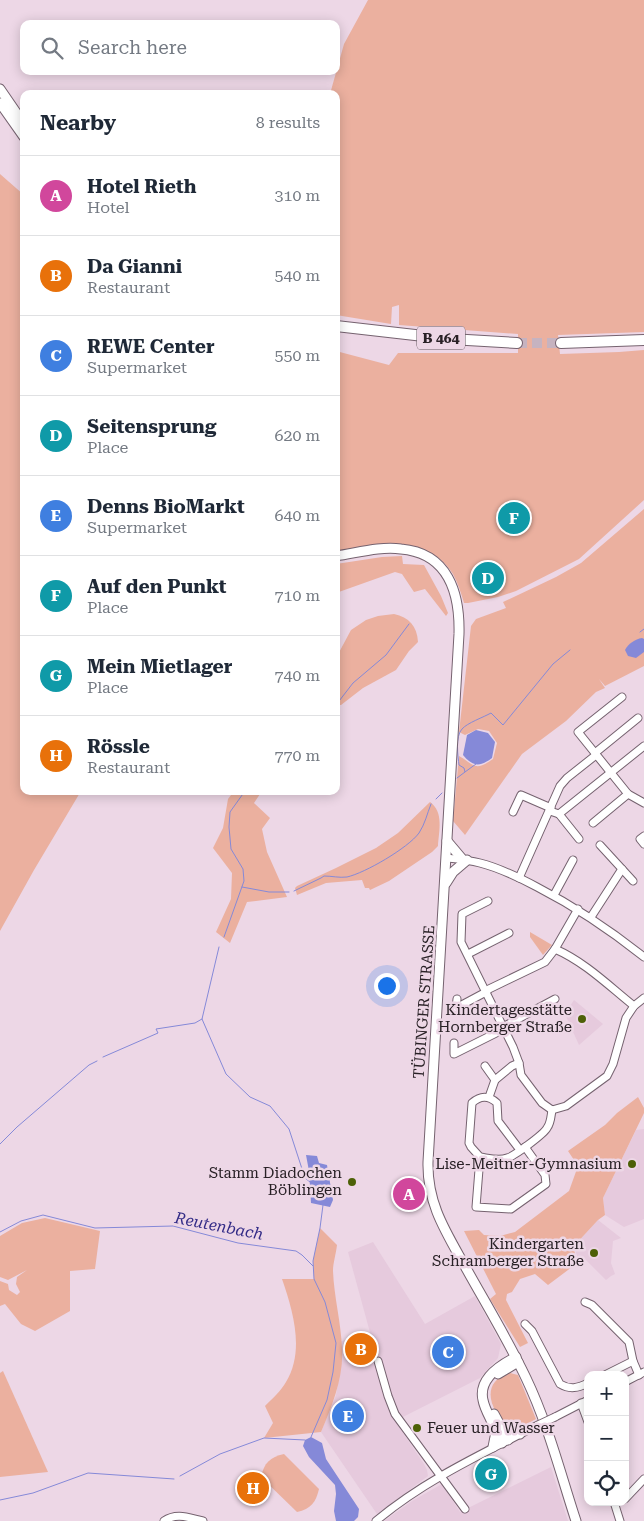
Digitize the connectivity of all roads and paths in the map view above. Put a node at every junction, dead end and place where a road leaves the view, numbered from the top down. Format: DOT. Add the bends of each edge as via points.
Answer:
graph roads {
  1 [pos="0,89"];
  2 [pos="0,103"];
  3 [pos="20,118"];
  4 [pos="20,131"];
  5 [pos="340,323"];
  6 [pos="340,326"];
  7 [pos="365,329"];
  8 [pos="644,340"];
  9 [pos="517,343"];
  10 [pos="561,343"];
  11 [pos="340,555"];
  12 [pos="622,697"];
  13 [pos="638,718"];
  14 [pos="644,746"];
  15 [pos="595,754"];
  16 [pos="611,773"];
  17 [pos="628,794"];
  18 [pos="644,803"];
  19 [pos="550,809"];
  20 [pos="513,812"];
  21 [pos="559,814"];
  22 [pos="593,823"];
  23 [pos="644,836"];
  24 [pos="579,839"];
  25 [pos="447,841"];
  26 [pos="644,844"];
  27 [pos="600,845"];
  28 [pos="446,858"];
  29 [pos="465,860"];
  30 [pos="573,860"];
  31 [pos="622,869"];
  32 [pos="519,878"];
  33 [pos="633,881"];
  34 [pos="445,886"];
  35 [pos="554,895"];
  36 [pos="488,901"];
  37 [pos="578,909"];
  38 [pos="591,917"];
  39 [pos="509,933"];
  40 [pos="555,949"];
  41 [pos="468,954"];
  42 [pos="644,957"];
  43 [pos="486,992"];
  44 [pos="644,998"];
  45 [pos="457,999"];
  46 [pos="555,1000"];
  47 [pos="634,1006"];
  48 [pos="503,1028"];
  49 [pos="454,1044"];
  50 [pos="518,1063"];
  51 [pos="485,1066"];
  52 [pos="495,1080"];
  53 [pos="488,1097"];
  54 [pos="552,1110"];
  55 [pos="522,1148"];
  56 [pos="480,1157"];
  57 [pos="585,1302"];
  58 [pos="525,1324"];
  59 [pos="506,1338"];
  60 [pos="517,1359"];
  61 [pos="378,1360"];
  62 [pos="633,1361"];
  63 [pos="502,1368"];
  64 [pos="613,1371"];
  65 [pos="641,1373"];
  66 [pos="525,1375"];
  67 [pos="629,1380"];
  68 [pos="584,1385"];
  69 [pos="584,1401"];
  70 [pos="498,1429"];
  71 [pos="520,1434"];
  72 [pos="505,1441"];
  73 [pos="493,1447"];
  74 [pos="440,1476"];
  75 [pos="644,1479"];
  76 [pos="629,1495"];
  77 [pos="615,1506"];
  78 [pos="465,1509"];
  79 [pos="164,1521"];
  80 [pos="203,1521"];
  81 [pos="376,1521"];
  82 [pos="576,1521"];
  83 [pos="620,1521"];
  1 -- 3 [label="main road"];
  2 -- 4 [label="main road"];
  5 -- 7 [label="highway, B 464"];
  6 -- 7 [label="highway, B 464"];
  7 -- 9 [label="highway, B 464"];
  8 -- 10 [label="highway"];
  11 -- 25 [label="main road, TÜBINGER STRASSE" via="402,548 423,555 440,567 452,583 459,622"];
  12 -- 15 [label="street" via="578,732"];
  13 -- 15 [label="street"];
  14 -- 16 [label="street"];
  15 -- 16 [label="street"];
  15 -- 19 [label="street" via="560,786"];
  16 -- 17 [label="street"];
  16 -- 21 [label="street"];
  17 -- 18 [label="street"];
  17 -- 22 [label="street"];
  19 -- 20 [label="street" via="521,795"];
  19 -- 21 [label="street"];
  19 -- 32 [label="street"];
  21 -- 24 [label="street"];
  23 -- 26 [label="street" via="640,840"];
  25 -- 28 [label="main road, TÜBINGER STRASSE"];
  25 -- 29 [label="main road"];
  27 -- 31 [label="street"];
  28 -- 29 [label="street"];
  28 -- 34 [label="main road, TÜBINGER STRASSE"];
  29 -- 32 [label="street" via="497,868"];
  29 -- 34 [label="main road"];
  30 -- 35 [label="street"];
  31 -- 33 [label="street"];
  31 -- 38 [label="street"];
  32 -- 35 [label="street"];
  34 -- 59 [label="main road, TÜBINGER STRASSE" via="428,1155 429,1189 440,1222"];
  35 -- 37 [label="street"];
  36 -- 41 [label="street" via="462,914 461,942"];
  37 -- 38 [label="street"];
  37 -- 40 [label="street"];
  38 -- 42 [label="street"];
  39 -- 41 [label="street"];
  40 -- 43 [label="street" via="545,962"];
  40 -- 47 [label="street" via="592,971"];
  41 -- 43 [label="street"];
  43 -- 45 [label="street" via="456,1008"];
  43 -- 48 [label="street"];
  44 -- 47 [label="street"];
  46 -- 48 [label="street"];
  47 -- 54 [label="street" via="626,1018 607,1076 566,1106"];
  48 -- 49 [label="street" via="454,1054"];
  48 -- 50 [label="street"];
  50 -- 52 [label="street"];
  50 -- 54 [label="street" via="521,1075 542,1104"];
  51 -- 52 [label="street"];
  52 -- 53 [label="street"];
  53 -- 55 [label="street" via="497,1103 498,1121"];
  53 -- 56 [label="street" via="472,1103 469,1143"];
  54 -- 55 [label="street" via="546,1130"];
  55 -- 56 [label="street" via="505,1159"];
  55 -- 56 [label="street" via="545,1175 546,1184 511,1209 476,1207"];
  57 -- 62 [label="street" via="629,1342"];
  58 -- 68 [label="street" via="532,1331 560,1384 572,1388"];
  59 -- 60 [label="main road, TÜBINGER STRASSE"];
  59 -- 63 [label="main road"];
  60 -- 63 [label="main road"];
  60 -- 66 [label="main road, TÜBINGER STRASSE"];
  61 -- 74 [label="street" via="395,1414"];
  62 -- 64 [label="street"];
  62 -- 65 [label="street"];
  63 -- 66 [label="main road"];
  63 -- 70 [label="main road" via="486,1393"];
  65 -- 67 [label="street"];
  66 -- 82 [label="main road, TÜBINGER STRASSE" via="549,1433"];
  69 -- 71 [label="street, bridge"];
  70 -- 71 [label="main road"];
  70 -- 72 [label="main road"];
  70 -- 73 [label="main road"];
  71 -- 72 [label="street"];
  72 -- 73 [label="street"];
  73 -- 74 [label="street"];
  74 -- 78 [label="street"];
  74 -- 81 [label="street"];
  75 -- 76 [label="street"];
  77 -- 83 [label="street"];
  79 -- 80 [label="street" via="175,1516"];
}
